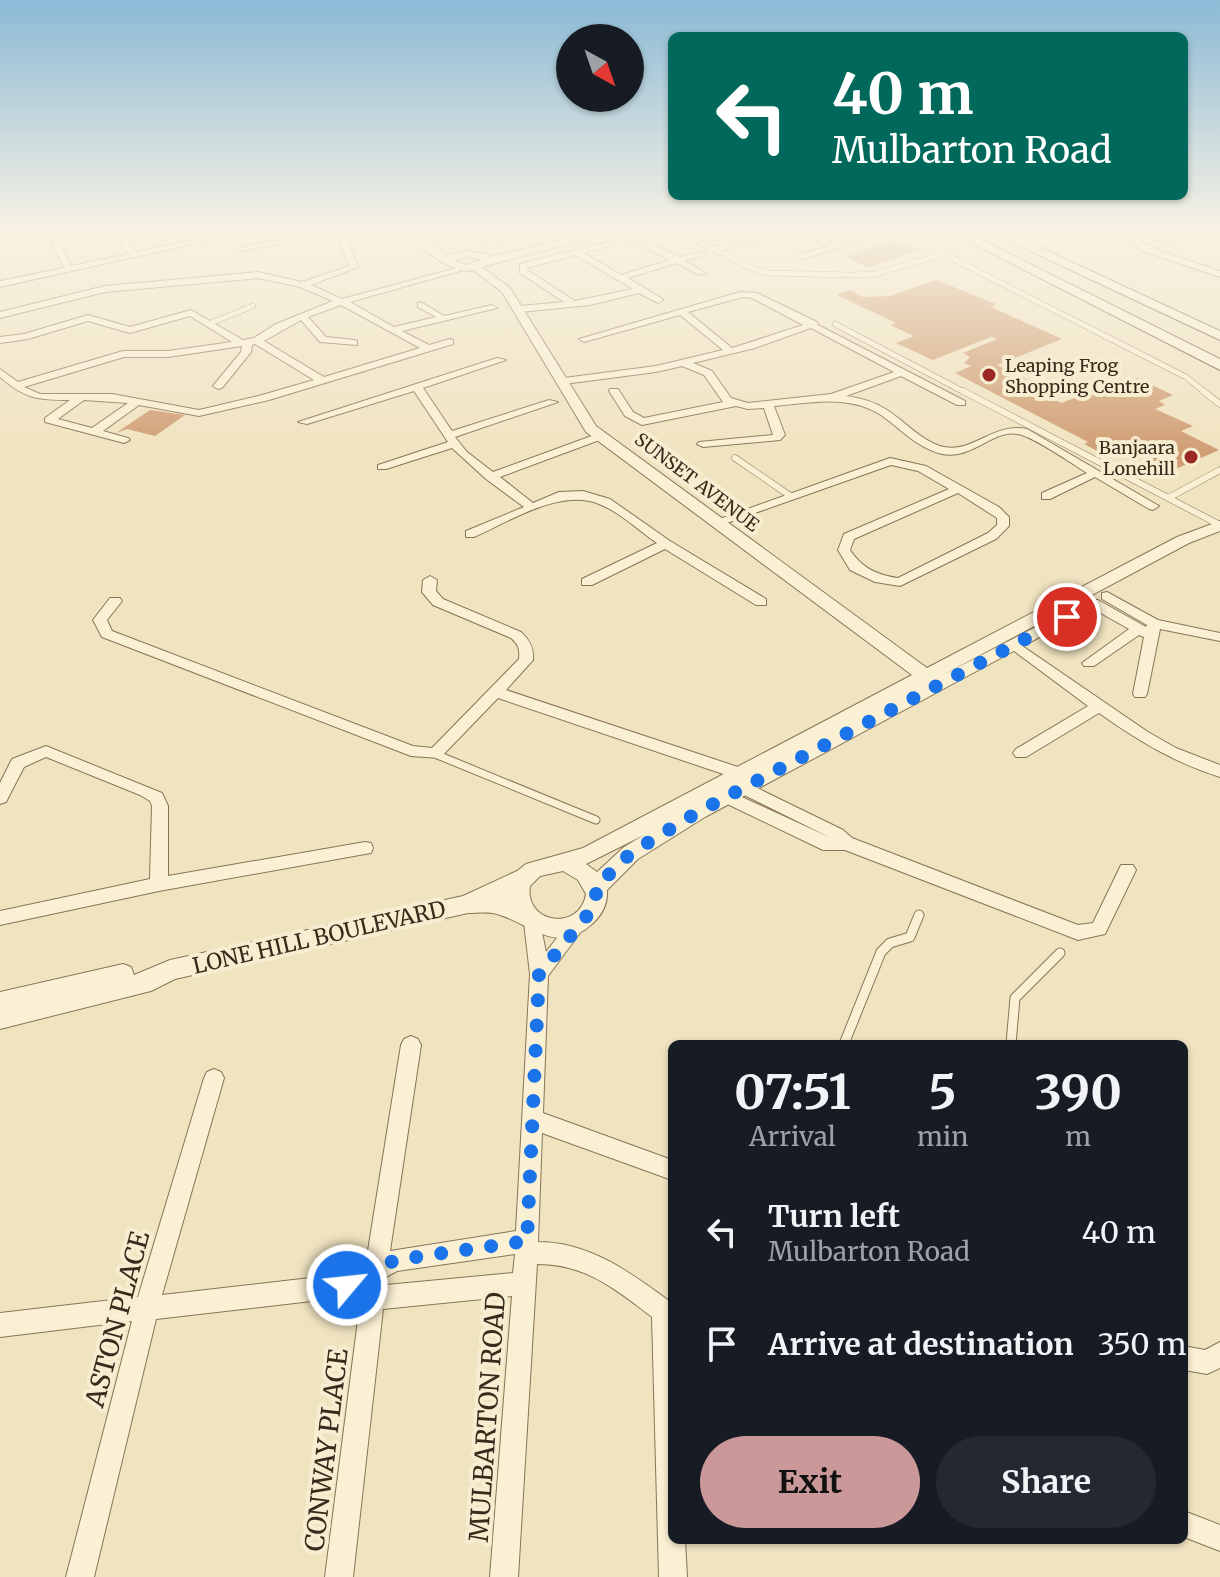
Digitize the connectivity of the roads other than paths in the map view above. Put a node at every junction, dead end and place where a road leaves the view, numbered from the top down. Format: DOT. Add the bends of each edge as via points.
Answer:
graph roads {
  1 [pos="33,307"];
  2 [pos="252,307"];
  3 [pos="329,307"];
  4 [pos="351,307"];
  5 [pos="424,307"];
  6 [pos="518,307"];
  7 [pos="546,307"];
  8 [pos="702,307"];
  9 [pos="776,307"];
  10 [pos="1047,307"];
  11 [pos="1104,307"];
  12 [pos="1160,307"];
  13 [pos="492,308"];
  14 [pos="520,309"];
  15 [pos="682,312"];
  16 [pos="0,315"];
  17 [pos="303,316"];
  18 [pos="440,316"];
  19 [pos="211,323"];
  20 [pos="814,324"];
  21 [pos="835,324"];
  22 [pos="396,329"];
  23 [pos="1220,336"];
  24 [pos="584,339"];
  25 [pos="0,340"];
  26 [pos="247,342"];
  27 [pos="450,342"];
  28 [pos="354,343"];
  29 [pos="427,348"];
  30 [pos="728,349"];
  31 [pos="501,360"];
  32 [pos="682,362"];
  33 [pos="1220,365"];
  34 [pos="903,372"];
  35 [pos="7,379"];
  36 [pos="323,381"];
  37 [pos="564,381"];
  38 [pos="218,386"];
  39 [pos="416,386"];
  40 [pos="854,389"];
  41 [pos="614,391"];
  42 [pos="84,396"];
  43 [pos="833,397"];
  44 [pos="553,402"];
  45 [pos="863,402"];
  46 [pos="135,403"];
  47 [pos="734,403"];
  48 [pos="961,403"];
  49 [pos="1220,404"];
  50 [pos="768,405"];
  51 [pos="303,422"];
  52 [pos="94,432"];
  53 [pos="596,432"];
  54 [pos="124,440"];
  55 [pos="452,440"];
  56 [pos="703,444"];
  57 [pos="735,458"];
  58 [pos="382,467"];
  59 [pos="1220,470"];
  60 [pos="1095,473"];
  61 [pos="486,474"];
  62 [pos="958,489"];
  63 [pos="789,495"];
  64 [pos="1046,496"];
  65 [pos="1170,497"];
  66 [pos="1153,506"];
  67 [pos="533,508"];
  68 [pos="717,522"];
  69 [pos="1220,525"];
  70 [pos="470,534"];
  71 [pos="1220,536"];
  72 [pos="666,544"];
  73 [pos="430,580"];
  74 [pos="587,582"];
  75 [pos="1100,600"];
  76 [pos="115,601"];
  77 [pos="761,602"];
  78 [pos="1148,629"];
  79 [pos="1220,637"];
  80 [pos="1015,645"];
  81 [pos="1089,663"];
  82 [pos="932,681"];
  83 [pos="497,692"];
  84 [pos="1140,694"];
  85 [pos="1101,705"];
  86 [pos="1021,753"];
  87 [pos="435,754"];
  88 [pos="1220,771"];
  89 [pos="740,785"];
  90 [pos="0,798"];
  91 [pos="596,820"];
  92 [pos="365,848"];
  93 [pos="563,863"];
  94 [pos="1127,870"];
  95 [pos="523,878"];
  96 [pos="159,884"];
  97 [pos="596,887"];
  98 [pos="468,904"];
  99 [pos="919,915"];
  100 [pos="0,918"];
  101 [pos="528,918"];
  102 [pos="579,922"];
  103 [pos="1060,953"];
  104 [pos="170,970"];
  105 [pos="539,974"];
  106 [pos="0,1002"];
  107 [pos="0,1018"];
  108 [pos="846,1040"];
  109 [pos="1011,1040"];
  110 [pos="411,1045"];
  111 [pos="214,1078"];
  112 [pos="531,1119"];
  113 [pos="668,1169"];
  114 [pos="526,1247"];
  115 [pos="376,1269"];
  116 [pos="524,1283"];
  117 [pos="347,1285"];
  118 [pos="373,1298"];
  119 [pos="146,1311"];
  120 [pos="668,1315"];
  121 [pos="0,1325"];
  122 [pos="1220,1354"];
  123 [pos="1188,1359"];
  124 [pos="1188,1526"];
  125 [pos="1220,1538"];
  126 [pos="672,1544"];
  127 [pos="80,1577"];
  128 [pos="339,1577"];
  129 [pos="504,1577"];
  130 [pos="673,1577"];
  1 -- 16 [label="street"];
  2 -- 19 [label="lane"];
  3 -- 17 [label="street"];
  4 -- 22 [label="street"];
  5 -- 18 [label="street"];
  6 -- 14 [label="street, SUNSET AVENUE"];
  7 -- 14 [label="street"];
  8 -- 15 [label="street"];
  9 -- 20 [label="street"];
  10 -- 49 [label="lane" via="1186,377"];
  11 -- 33 [label="main road"];
  12 -- 23 [label="main road"];
  13 -- 18 [label="street"];
  14 -- 37 [label="street, SUNSET AVENUE"];
  15 -- 24 [label="street"];
  15 -- 30 [label="street"];
  17 -- 26 [label="street"];
  17 -- 28 [label="street" via="323,340"];
  18 -- 22 [label="street"];
  19 -- 25 [label="street" via="187,313 130,330 88,318"];
  19 -- 26 [label="street"];
  20 -- 30 [label="street"];
  20 -- 34 [label="street"];
  21 -- 65 [label="lane"];
  22 -- 29 [label="street"];
  26 -- 35 [label="street" via="179,353 123,354"];
  26 -- 36 [label="street"];
  26 -- 38 [label="street" via="246,352"];
  27 -- 29 [label="street"];
  29 -- 36 [label="street"];
  30 -- 32 [label="street"];
  31 -- 39 [label="street"];
  32 -- 37 [label="street"];
  32 -- 47 [label="street" via="708,373"];
  34 -- 40 [label="street"];
  34 -- 48 [label="street"];
  35 -- 42 [label="street" via="39,397"];
  36 -- 46 [label="street" via="209,412 190,414"];
  37 -- 53 [label="street, SUNSET AVENUE"];
  39 -- 51 [label="street"];
  39 -- 55 [label="street"];
  40 -- 43 [label="street"];
  40 -- 45 [label="street"];
  41 -- 47 [label="street" via="629,414 642,422"];
  42 -- 46 [label="street"];
  42 -- 52 [label="street" via="49,418"];
  43 -- 45 [label="street"];
  43 -- 50 [label="street"];
  44 -- 55 [label="street"];
  45 -- 60 [label="street" via="909,434 944,450 962,450 1014,429"];
  46 -- 52 [label="street"];
  47 -- 50 [label="street"];
  50 -- 56 [label="street" via="776,438"];
  52 -- 54 [label="street"];
  53 -- 61 [label="street"];
  53 -- 68 [label="street, SUNSET AVENUE"];
  55 -- 58 [label="street"];
  55 -- 61 [label="street"];
  57 -- 63 [label="lane"];
  59 -- 65 [label="lane"];
  60 -- 64 [label="street"];
  60 -- 66 [label="street"];
  61 -- 67 [label="street"];
  62 -- 62 [label="street" via="1003,517 1003,526 900,582 880,579 849,561 844,550 848,537"];
  62 -- 63 [label="street" via="922,468 890,461"];
  63 -- 68 [label="street"];
  65 -- 69 [label="lane"];
  67 -- 70 [label="street"];
  67 -- 72 [label="street" via="559,496 592,497"];
  68 -- 82 [label="street, SUNSET AVENUE"];
  69 -- 82 [label="street" via="1183,540"];
  71 -- 75 [label="street"];
  72 -- 74 [label="street"];
  72 -- 77 [label="street"];
  73 -- 83 [label="street" via="429,592 438,602 516,635 526,645 526,660"];
  75 -- 78 [label="street"];
  75 -- 80 [label="street"];
  76 -- 87 [label="street" via="100,620 107,634 411,751"];
  78 -- 79 [label="street"];
  78 -- 81 [label="street"];
  78 -- 84 [label="street"];
  80 -- 82 [label="street"];
  80 -- 85 [label="street"];
  82 -- 89 [label="street"];
  83 -- 87 [label="street"];
  83 -- 89 [label="street"];
  85 -- 86 [label="street"];
  85 -- 88 [label="street" via="1183,759"];
  87 -- 91 [label="lane"];
  89 -- 93 [label="street"];
  89 -- 94 [label="street" via="829,845 846,843 1078,933 1099,929"];
  89 -- 97 [label="street" via="631,853"];
  90 -- 96 [label="street" via="18,763 46,751 146,791 160,806"];
  92 -- 96 [label="street"];
  93 -- 95 [label="street" via="534,869"];
  93 -- 97 [label="street" via="578,867"];
  95 -- 98 [label="street, LONE HILL BOULEVARD"];
  95 -- 101 [label="street, MULBARTON ROAD" via="517,902"];
  96 -- 100 [label="street"];
  97 -- 102 [label="street" via="596,900"];
  98 -- 101 [label="street, LONE HILL BOULEVARD" via="497,904"];
  98 -- 104 [label="street, LONE HILL BOULEVARD"];
  99 -- 108 [label="lane" via="910,937 881,952"];
  101 -- 102 [label="street" via="548,928"];
  101 -- 105 [label="street, MULBARTON ROAD"];
  102 -- 105 [label="street"];
  103 -- 109 [label="lane" via="1047,974 1014,999"];
  104 -- 106 [label="street, LONE HILL BOULEVARD" via="154,967"];
  104 -- 107 [label="street, LONE HILL BOULEVARD" via="151,981"];
  105 -- 112 [label="street, MULBARTON ROAD"];
  110 -- 115 [label="street, CONWAY PLACE"];
  111 -- 119 [label="street, ASTON PLACE"];
  112 -- 113 [label="street"];
  112 -- 114 [label="street, MULBARTON ROAD"];
  114 -- 115 [label="street" via="395,1260"];
  114 -- 116 [label="street, MULBARTON ROAD"];
  114 -- 120 [label="street" via="561,1253 610,1272"];
  115 -- 117 [label="street"];
  115 -- 118 [label="street, CONWAY PLACE"];
  116 -- 118 [label="street"];
  116 -- 129 [label="street, MULBARTON ROAD"];
  117 -- 118 [label="street"];
  117 -- 119 [label="street"];
  118 -- 128 [label="street, CONWAY PLACE"];
  119 -- 121 [label="street"];
  119 -- 127 [label="street, ASTON PLACE"];
  122 -- 123 [label="street" via="1207,1362"];
  124 -- 125 [label="street"];
  126 -- 130 [label="street"];
}
